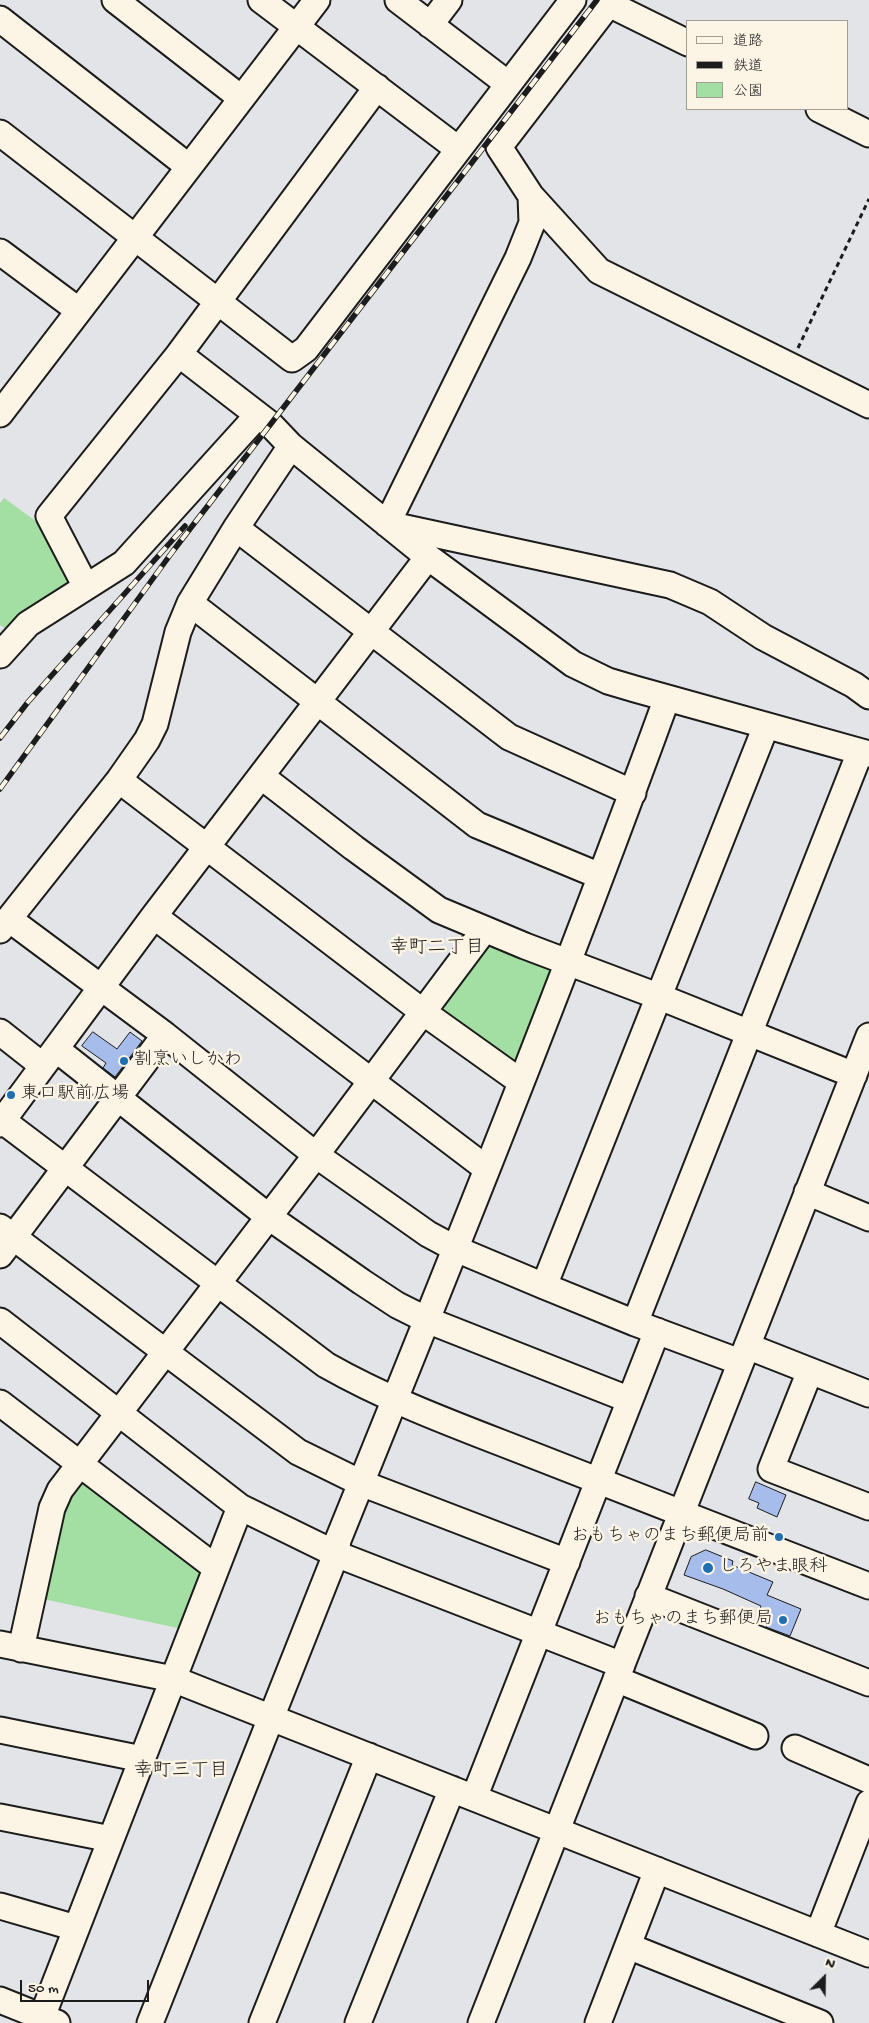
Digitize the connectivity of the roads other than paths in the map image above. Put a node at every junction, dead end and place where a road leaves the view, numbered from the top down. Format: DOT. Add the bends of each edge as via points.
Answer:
graph roads {
  1 [pos="115,0"];
  2 [pos="261,0"];
  3 [pos="317,0"];
  4 [pos="398,0"];
  5 [pos="449,0"];
  6 [pos="574,0"];
  7 [pos="610,2"];
  8 [pos="0,19"];
  9 [pos="430,25"];
  10 [pos="296,27"];
  11 [pos="686,42"];
  12 [pos="508,84"];
  13 [pos="376,87"];
  14 [pos="241,98"];
  15 [pos="821,110"];
  16 [pos="0,133"];
  17 [pos="869,134"];
  18 [pos="458,149"];
  19 [pos="189,167"];
  20 [pos="532,196"];
  21 [pos="134,237"];
  22 [pos="0,252"];
  23 [pos="219,302"];
  24 [pos="78,310"];
  25 [pos="178,354"];
  26 [pos="869,404"];
  27 [pos="0,414"];
  28 [pos="258,415"];
  29 [pos="291,446"];
  30 [pos="387,524"];
  31 [pos="236,528"];
  32 [pos="428,557"];
  33 [pos="86,587"];
  34 [pos="190,603"];
  35 [pos="371,631"];
  36 [pos="3,646"];
  37 [pos="869,696"];
  38 [pos="667,698"];
  39 [pos="318,702"];
  40 [pos="766,726"];
  41 [pos="865,753"];
  42 [pos="261,776"];
  43 [pos="118,780"];
  44 [pos="633,793"];
  45 [pos="207,847"];
  46 [pos="600,876"];
  47 [pos="154,916"];
  48 [pos="5,925"];
  49 [pos="485,929"];
  50 [pos="567,961"];
  51 [pos="102,987"];
  52 [pos="660,997"];
  53 [pos="423,1012"];
  54 [pos="0,1032"];
  55 [pos="749,1033"];
  56 [pos="166,1035"];
  57 [pos="869,1036"];
  58 [pos="49,1058"];
  59 [pos="854,1075"];
  60 [pos="371,1081"];
  61 [pos="521,1082"];
  62 [pos="118,1098"];
  63 [pos="1,1123"];
  64 [pos="316,1155"];
  65 [pos="66,1168"];
  66 [pos="487,1169"];
  67 [pos="807,1192"];
  68 [pos="269,1217"];
  69 [pos="869,1218"];
  70 [pos="5,1240"];
  71 [pos="456,1249"];
  72 [pos="218,1282"];
  73 [pos="544,1286"];
  74 [pos="427,1320"];
  75 [pos="646,1327"];
  76 [pos="2,1328"];
  77 [pos="165,1352"];
  78 [pos="744,1354"];
  79 [pos="810,1371"];
  80 [pos="869,1394"];
  81 [pos="395,1400"];
  82 [pos="630,1400"];
  83 [pos="0,1403"];
  84 [pos="118,1414"];
  85 [pos="80,1464"];
  86 [pos="599,1482"];
  87 [pos="361,1483"];
  88 [pos="869,1507"];
  89 [pos="240,1508"];
  90 [pos="681,1513"];
  91 [pos="336,1554"];
  92 [pos="567,1562"];
  93 [pos="216,1568"];
  94 [pos="869,1586"];
  95 [pos="648,1596"];
  96 [pos="539,1632"];
  97 [pos="11,1646"];
  98 [pos="619,1672"];
  99 [pos="173,1679"];
  100 [pos="869,1683"];
  101 [pos="271,1718"];
  102 [pos="0,1730"];
  103 [pos="756,1736"];
  104 [pos="795,1748"];
  105 [pos="369,1756"];
  106 [pos="142,1760"];
  107 [pos="869,1780"];
  108 [pos="463,1793"];
  109 [pos="867,1816"];
  110 [pos="0,1817"];
  111 [pos="558,1832"];
  112 [pos="111,1839"];
  113 [pos="657,1870"];
  114 [pos="0,1906"];
  115 [pos="76,1928"];
  116 [pos="818,1934"];
  117 [pos="628,1946"];
  118 [pos="869,1954"];
  119 [pos="0,2000"];
  120 [pos="49,2020"];
  121 [pos="150,2023"];
  122 [pos="262,2023"];
  123 [pos="358,2023"];
  124 [pos="481,2023"];
  125 [pos="599,2023"];
  126 [pos="820,2023"];
  1 -- 14 [label="street"];
  2 -- 10 [label="street"];
  3 -- 10 [label="street"];
  4 -- 9 [label="street"];
  5 -- 9 [label="street"];
  6 -- 12 [label="street"];
  7 -- 11 [label="street"];
  7 -- 20 [label="street" via="499,147"];
  8 -- 19 [label="street"];
  9 -- 12 [label="street"];
  10 -- 13 [label="street"];
  10 -- 14 [label="street"];
  12 -- 18 [label="street"];
  13 -- 18 [label="street"];
  13 -- 23 [label="street"];
  14 -- 19 [label="street"];
  15 -- 17 [label="street"];
  16 -- 21 [label="street"];
  18 -- 23 [label="street" via="306,349 292,359"];
  19 -- 21 [label="street"];
  20 -- 26 [label="street" via="599,271"];
  20 -- 30 [label="street" via="532,223 518,258"];
  21 -- 23 [label="street"];
  21 -- 24 [label="street"];
  22 -- 24 [label="street"];
  23 -- 25 [label="street"];
  24 -- 27 [label="street"];
  25 -- 28 [label="street"];
  25 -- 33 [label="street" via="49,516"];
  28 -- 29 [label="street"];
  28 -- 33 [label="street" via="124,563"];
  29 -- 30 [label="street"];
  29 -- 31 [label="street"];
  30 -- 32 [label="street"];
  30 -- 37 [label="street" via="670,585 710,602 763,637"];
  31 -- 34 [label="street"];
  31 -- 35 [label="street"];
  32 -- 35 [label="street"];
  32 -- 38 [label="street" via="572,664 608,681"];
  33 -- 36 [label="street" via="28,624"];
  34 -- 39 [label="street"];
  34 -- 43 [label="street" via="178,632 155,724"];
  35 -- 39 [label="street"];
  35 -- 44 [label="street" via="509,737"];
  38 -- 40 [label="street"];
  38 -- 44 [label="street"];
  39 -- 42 [label="street"];
  39 -- 46 [label="street" via="477,825"];
  40 -- 41 [label="street"];
  40 -- 52 [label="street"];
  41 -- 55 [label="street"];
  42 -- 45 [label="street"];
  42 -- 49 [label="street" via="439,910"];
  43 -- 45 [label="street"];
  43 -- 48 [label="street"];
  44 -- 46 [label="street"];
  45 -- 47 [label="street"];
  45 -- 53 [label="street"];
  46 -- 50 [label="street"];
  47 -- 51 [label="street"];
  47 -- 60 [label="street"];
  48 -- 51 [label="street"];
  49 -- 50 [label="street"];
  49 -- 53 [label="street"];
  50 -- 52 [label="street"];
  50 -- 61 [label="street"];
  51 -- 56 [label="street"];
  51 -- 58 [label="street"];
  52 -- 55 [label="street"];
  52 -- 73 [label="street"];
  53 -- 60 [label="street"];
  53 -- 61 [label="street"];
  54 -- 58 [label="street"];
  55 -- 59 [label="street"];
  55 -- 75 [label="street"];
  56 -- 62 [label="street"];
  56 -- 64 [label="street"];
  57 -- 59 [label="street"];
  58 -- 62 [label="street"];
  58 -- 63 [label="street"];
  59 -- 67 [label="street"];
  60 -- 64 [label="street"];
  60 -- 66 [label="street"];
  61 -- 66 [label="street"];
  62 -- 65 [label="street"];
  62 -- 68 [label="street"];
  63 -- 65 [label="street"];
  64 -- 68 [label="street"];
  64 -- 71 [label="street" via="399,1215"];
  65 -- 70 [label="street"];
  65 -- 72 [label="street"];
  66 -- 71 [label="street"];
  67 -- 69 [label="street"];
  67 -- 78 [label="street"];
  68 -- 72 [label="street"];
  68 -- 74 [label="street" via="397,1305"];
  70 -- 77 [label="street"];
  71 -- 73 [label="street"];
  71 -- 74 [label="street"];
  72 -- 77 [label="street"];
  72 -- 81 [label="street" via="326,1365"];
  73 -- 75 [label="street"];
  74 -- 81 [label="street"];
  74 -- 82 [label="street"];
  75 -- 78 [label="street"];
  75 -- 82 [label="street"];
  76 -- 84 [label="street"];
  77 -- 84 [label="street"];
  77 -- 87 [label="street" via="298,1452"];
  78 -- 79 [label="street"];
  78 -- 90 [label="street"];
  79 -- 80 [label="street"];
  79 -- 88 [label="street" via="771,1469"];
  81 -- 86 [label="street"];
  81 -- 87 [label="street"];
  82 -- 86 [label="street"];
  83 -- 85 [label="street"];
  84 -- 85 [label="street"];
  84 -- 89 [label="street"];
  85 -- 93 [label="street"];
  85 -- 97 [label="street" via="60,1490 52,1508"];
  86 -- 90 [label="street"];
  86 -- 92 [label="street"];
  87 -- 91 [label="street" via="338,1540"];
  87 -- 92 [label="street"];
  89 -- 91 [label="street"];
  89 -- 93 [label="street"];
  90 -- 94 [label="street"];
  90 -- 95 [label="street"];
  91 -- 96 [label="street"];
  91 -- 101 [label="street"];
  92 -- 96 [label="street"];
  93 -- 99 [label="street"];
  95 -- 98 [label="street"];
  95 -- 100 [label="street"];
  96 -- 98 [label="street"];
  96 -- 108 [label="street"];
  97 -- 99 [label="street"];
  98 -- 103 [label="street"];
  98 -- 111 [label="street"];
  99 -- 101 [label="street"];
  99 -- 106 [label="street"];
  101 -- 105 [label="street"];
  101 -- 121 [label="street"];
  102 -- 106 [label="street"];
  104 -- 107 [label="street"];
  105 -- 108 [label="street"];
  105 -- 122 [label="street"];
  106 -- 112 [label="street"];
  108 -- 111 [label="street"];
  108 -- 123 [label="street"];
  109 -- 116 [label="street"];
  110 -- 112 [label="street"];
  111 -- 113 [label="street"];
  111 -- 124 [label="street"];
  112 -- 115 [label="street"];
  113 -- 116 [label="street"];
  113 -- 117 [label="street"];
  114 -- 115 [label="street"];
  115 -- 120 [label="street"];
  116 -- 118 [label="street"];
  117 -- 125 [label="street"];
  117 -- 126 [label="street"];
  119 -- 120 [label="street"];
}
